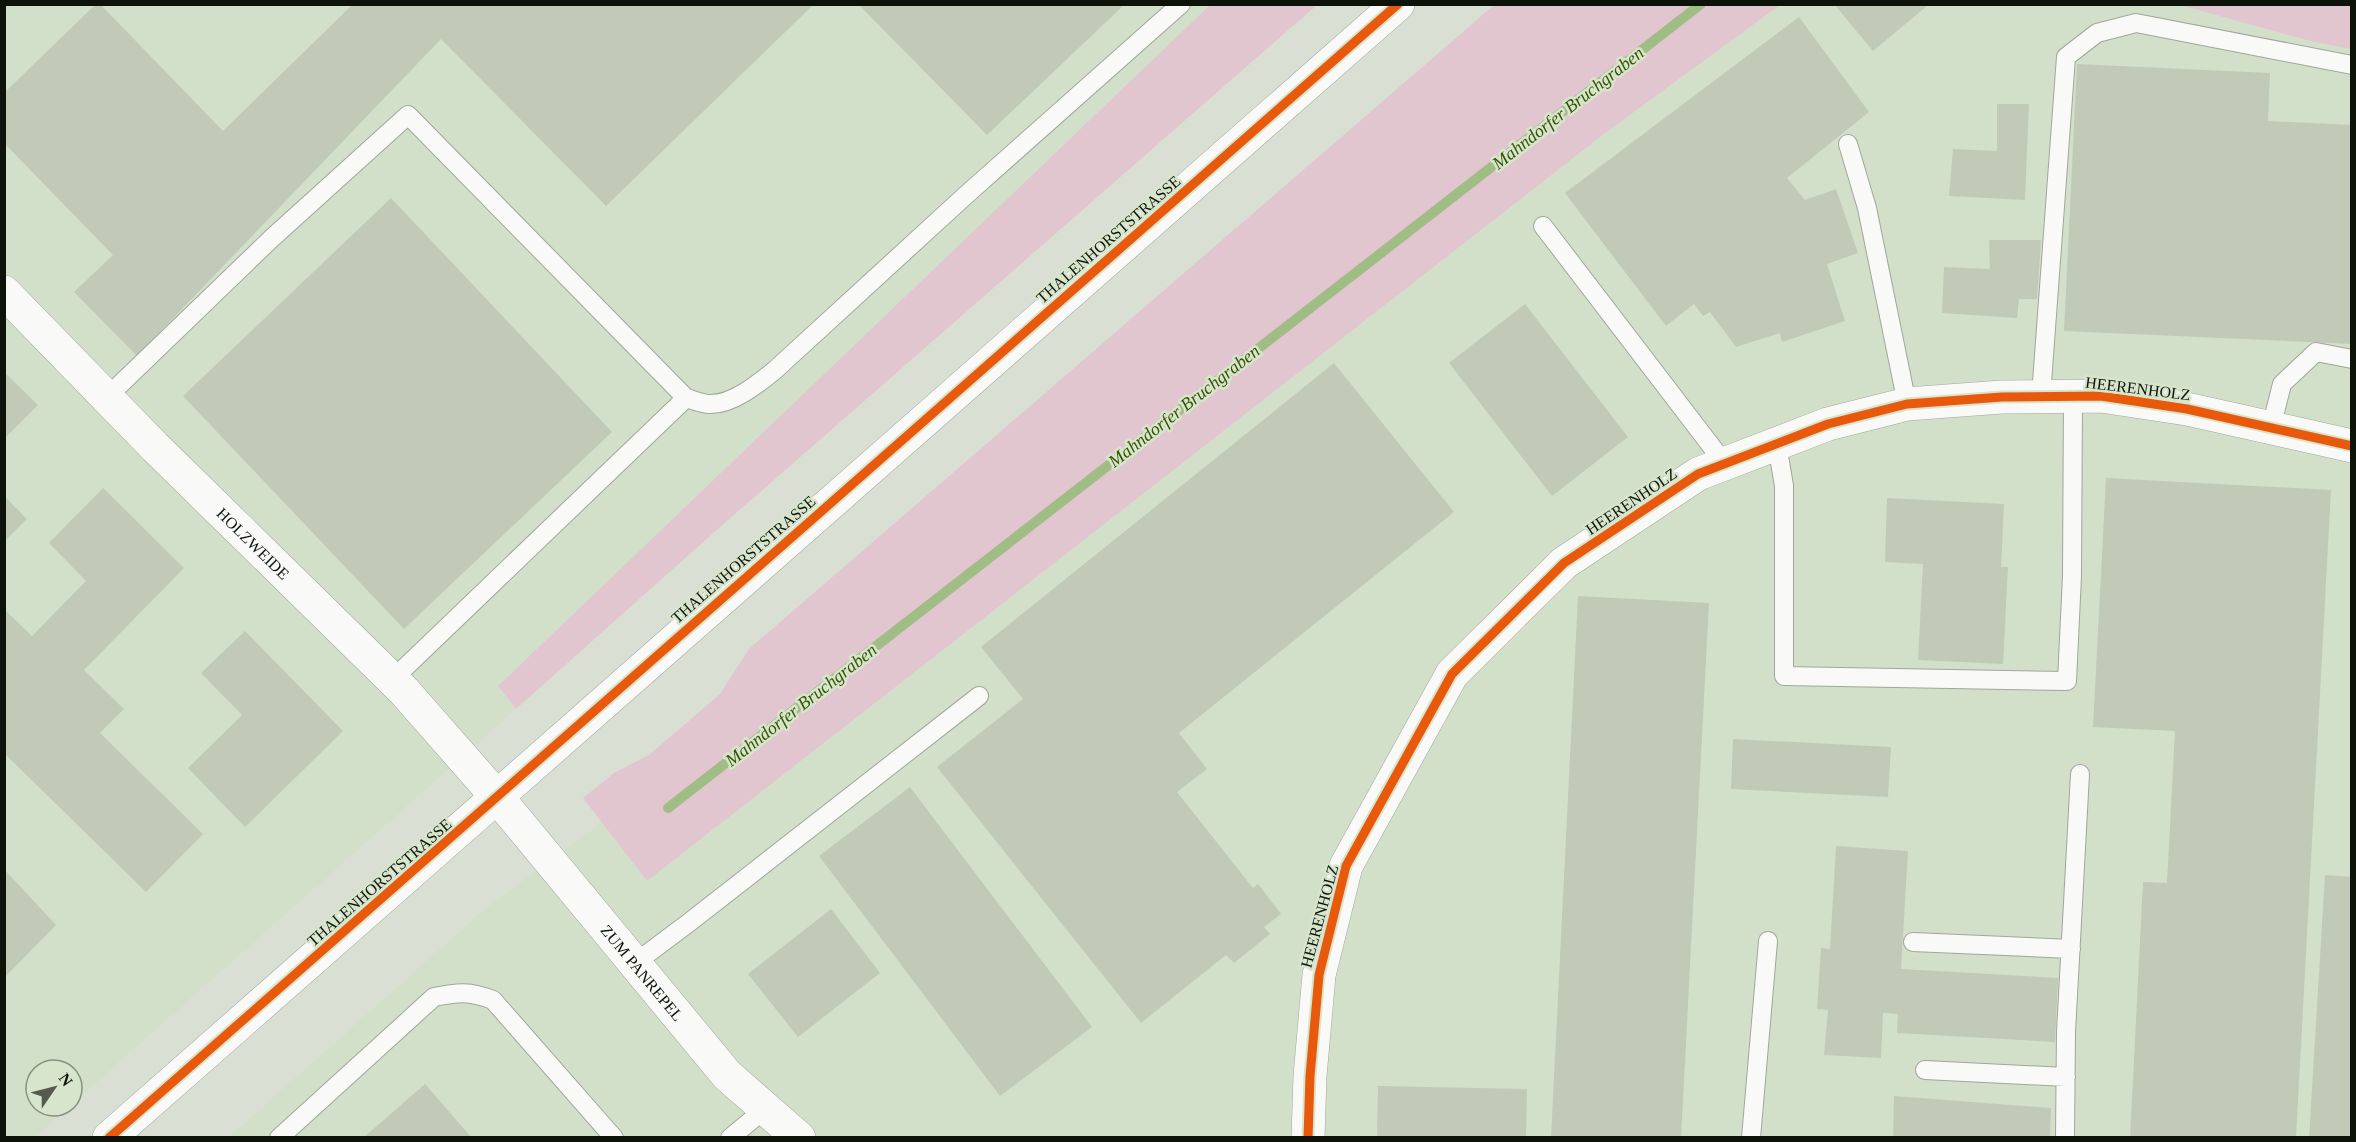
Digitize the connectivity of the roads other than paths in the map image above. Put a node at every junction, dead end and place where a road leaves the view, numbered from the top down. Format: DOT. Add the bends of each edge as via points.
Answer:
graph roads {
  1 [pos="1181,4"];
  2 [pos="1398,4"];
  3 [pos="2352,65"];
  4 [pos="1848,144"];
  5 [pos="1543,226"];
  6 [pos="4,292"];
  7 [pos="2352,359"];
  8 [pos="2041,396"];
  9 [pos="2073,396"];
  10 [pos="106,398"];
  11 [pos="686,398"];
  12 [pos="1907,404"];
  13 [pos="2271,428"];
  14 [pos="1777,444"];
  15 [pos="2352,446"];
  16 [pos="1725,464"];
  17 [pos="393,679"];
  18 [pos="979,696"];
  19 [pos="2080,774"];
  20 [pos="498,798"];
  21 [pos="1768,941"];
  22 [pos="1913,942"];
  23 [pos="2070,949"];
  24 [pos="635,963"];
  25 [pos="1925,1070"];
  26 [pos="2066,1077"];
  27 [pos="765,1109"];
  28 [pos="109,1137"];
  29 [pos="279,1137"];
  30 [pos="614,1137"];
  31 [pos="730,1137"];
  32 [pos="799,1137"];
  33 [pos="1308,1137"];
  34 [pos="1751,1137"];
  35 [pos="2065,1137"];
  1 -- 11 [label="lane" via="775,370 729,399 709,404"];
  2 -- 20 [label="street, THALENHORSTSTRASSE"];
  3 -- 8 [label="lane" via="2136,23 2097,33 2066,57"];
  4 -- 12 [label="lane" via="1867,208"];
  5 -- 16 [label="lane"];
  6 -- 10 [label="street, HOLZWEIDE"];
  7 -- 13 [label="lane" via="2316,352 2282,384"];
  8 -- 9 [label="street, HEERENHOLZ"];
  8 -- 12 [label="street, HEERENHOLZ"];
  9 -- 13 [label="street, HEERENHOLZ" via="2101,396 2187,409"];
  9 -- 14 [label="lane" via="2067,681 1784,676 1784,486"];
  10 -- 11 [label="lane" via="272,238 408,115"];
  10 -- 17 [label="street, HOLZWEIDE"];
  11 -- 17 [label="lane"];
  12 -- 14 [label="street, HEERENHOLZ" via="1828,424"];
  13 -- 15 [label="street, HEERENHOLZ"];
  14 -- 16 [label="street, HEERENHOLZ"];
  16 -- 33 [label="street, HEERENHOLZ" via="1698,474 1564,563 1452,674 1346,866 1318,975"];
  17 -- 20 [label="street, HOLZWEIDE"];
  18 -- 24 [label="lane"];
  19 -- 23 [label="lane"];
  20 -- 24 [label="street, ZUM PANREPEL"];
  20 -- 28 [label="street, THALENHORSTSTRASSE"];
  21 -- 34 [label="lane"];
  22 -- 23 [label="lane"];
  23 -- 26 [label="lane"];
  24 -- 27 [label="street, ZUM PANREPEL" via="727,1075"];
  25 -- 26 [label="lane"];
  26 -- 35 [label="lane"];
  27 -- 31 [label="lane"];
  27 -- 32 [label="street, ZUM PANREPEL"];
  29 -- 30 [label="lane" via="434,997 474,993 493,1000"];
}
